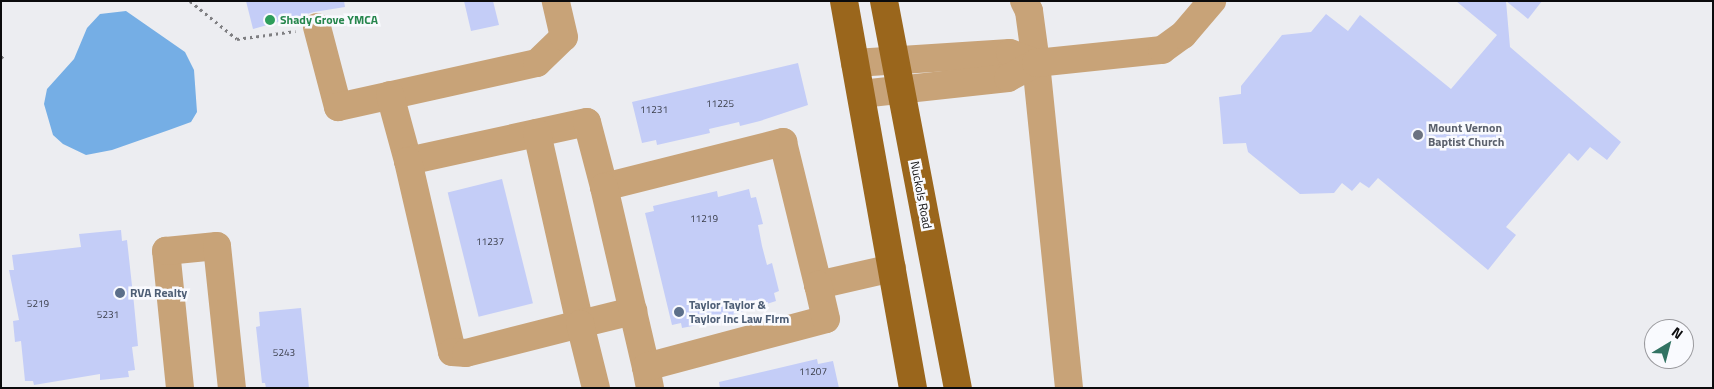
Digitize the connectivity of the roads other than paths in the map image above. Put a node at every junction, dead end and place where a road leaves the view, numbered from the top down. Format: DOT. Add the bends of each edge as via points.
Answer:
graph roads {
  1 [pos="556,1"];
  2 [pos="844,1"];
  3 [pos="884,1"];
  4 [pos="1024,1"];
  5 [pos="1212,1"];
  6 [pos="317,26"];
  7 [pos="895,60"];
  8 [pos="1036,63"];
  9 [pos="855,64"];
  10 [pos="900,89"];
  11 [pos="861,94"];
  12 [pos="390,95"];
  13 [pos="537,133"];
  14 [pos="408,161"];
  15 [pos="604,187"];
  16 [pos="892,268"];
  17 [pos="818,285"];
  18 [pos="633,311"];
  19 [pos="580,324"];
  20 [pos="648,377"];
  21 [pos="180,388"];
  22 [pos="232,388"];
  23 [pos="596,388"];
  24 [pos="913,388"];
  25 [pos="958,388"];
  26 [pos="1068,388"];
  1 -- 12 [label="lane" via="564,37 537,62"];
  2 -- 9 [label="main road"];
  3 -- 7 [label="main road, Nuckols Road"];
  4 -- 8 [label="lane" via="1029,11"];
  5 -- 8 [label="lane" via="1183,35 1162,50"];
  6 -- 12 [label="lane" via="338,107"];
  7 -- 8 [label="lane" via="1010,53"];
  7 -- 9 [label="lane"];
  7 -- 10 [label="main road, Nuckols Road"];
  8 -- 10 [label="lane" via="1008,78"];
  8 -- 26 [label="lane"];
  9 -- 11 [label="main road"];
  10 -- 11 [label="lane"];
  10 -- 25 [label="main road, Nuckols Road"];
  11 -- 16 [label="main road"];
  12 -- 14 [label="lane"];
  13 -- 14 [label="lane"];
  13 -- 15 [label="lane" via="587,122"];
  13 -- 19 [label="lane"];
  14 -- 19 [label="lane" via="452,352 466,353"];
  15 -- 17 [label="lane" via="782,142"];
  15 -- 18 [label="lane"];
  16 -- 17 [label="lane"];
  16 -- 24 [label="main road"];
  17 -- 20 [label="lane" via="826,319"];
  18 -- 19 [label="lane"];
  18 -- 20 [label="lane"];
  19 -- 23 [label="lane"];
  21 -- 22 [label="lane" via="166,251 217,246"];
}
